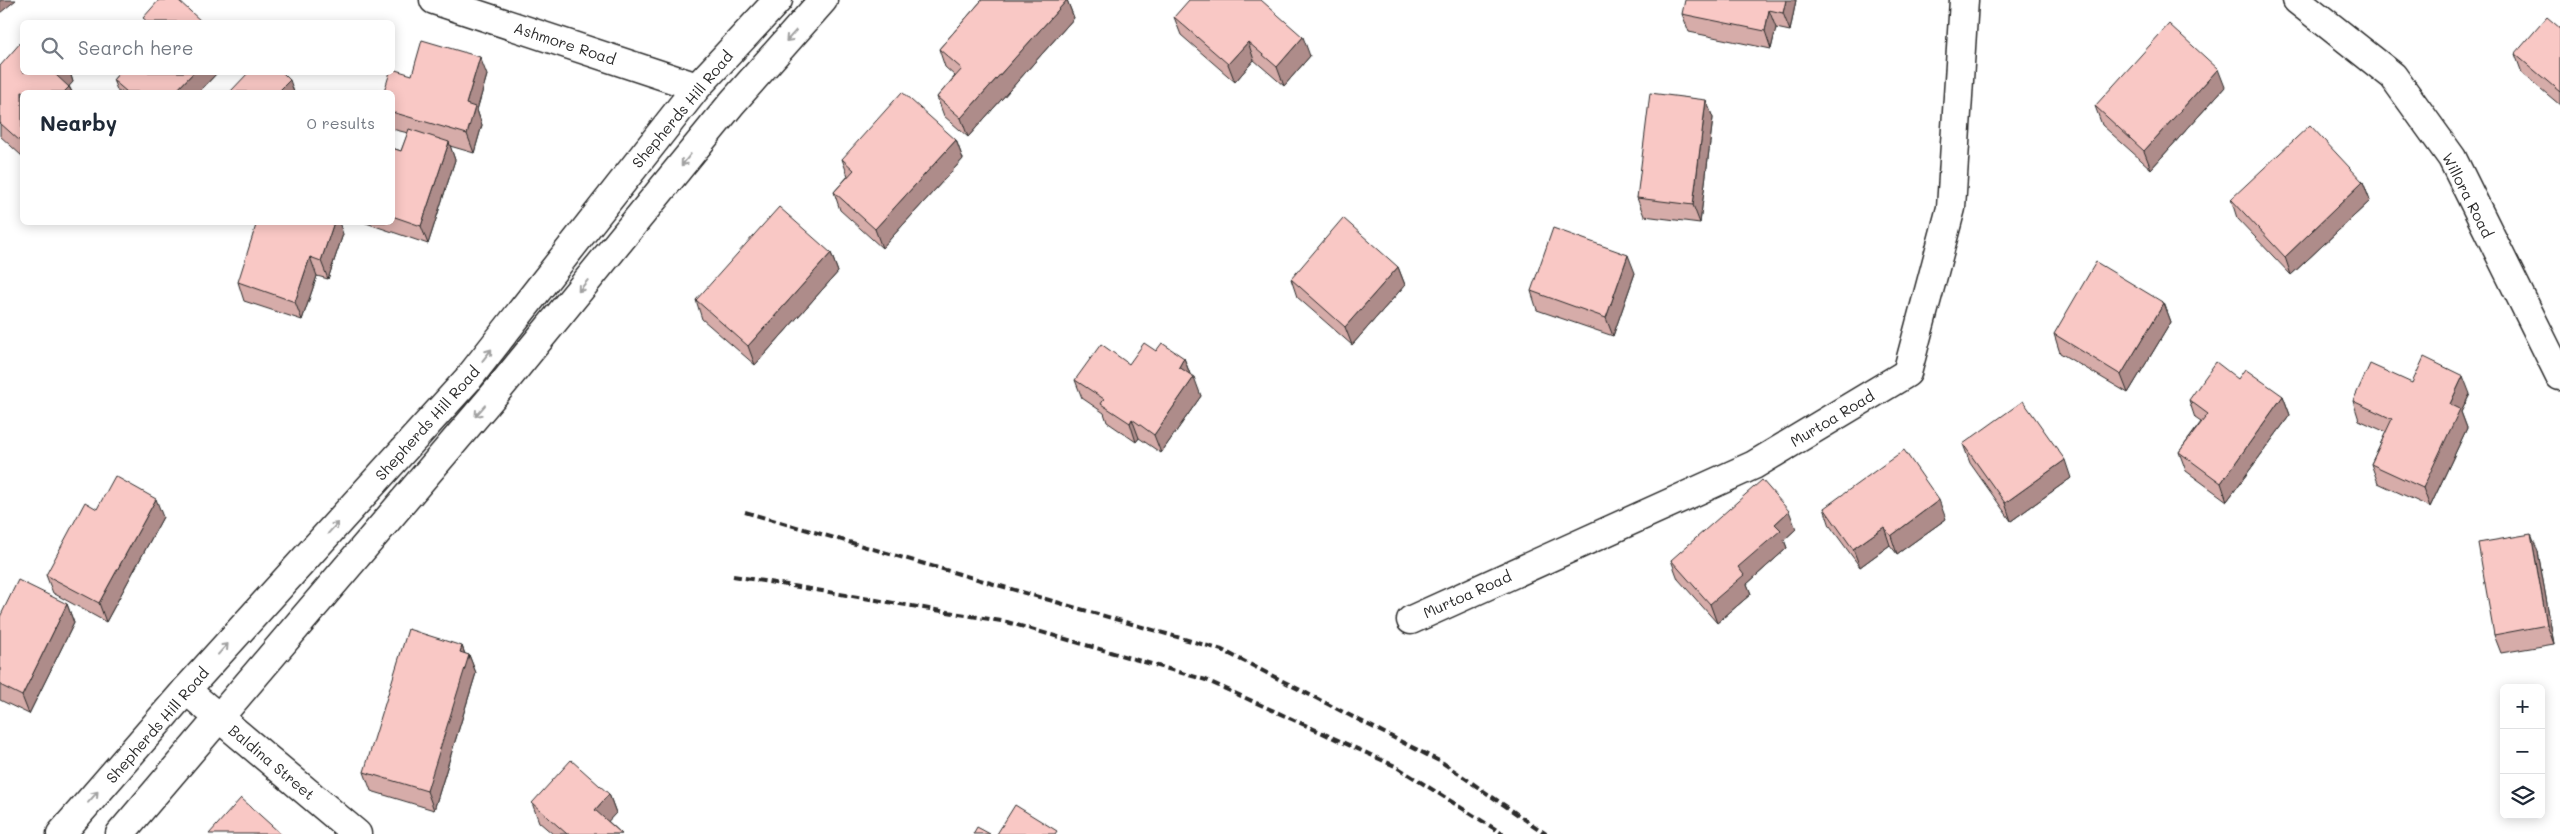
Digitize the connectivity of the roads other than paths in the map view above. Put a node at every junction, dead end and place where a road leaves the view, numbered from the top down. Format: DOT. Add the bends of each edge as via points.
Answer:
graph roads {
  1 [pos="434,0"];
  2 [pos="778,0"];
  3 [pos="824,0"];
  4 [pos="1964,0"];
  5 [pos="2297,0"];
  6 [pos="697,87"];
  7 [pos="2560,376"];
  8 [pos="1411,620"];
  9 [pos="186,690"];
  10 [pos="218,717"];
  11 [pos="61,834"];
  12 [pos="120,834"];
  13 [pos="357,834"];
  1 -- 6 [label="main road, Ashmore Road"];
  2 -- 6 [label="main road, Shepherds Hill Road"];
  3 -- 10 [label="main road, Shepherds Hill Road, one-way" via="732,103 498,390"];
  4 -- 8 [label="main road, Murtoa Road" via="1951,208 1907,372 1754,465"];
  5 -- 7 [label="main road, Willora Road" via="2393,76 2452,158"];
  9 -- 6 [label="main road, Shepherds Hill Road, one-way" via="468,379"];
  9 -- 10 [label="main road, Baldina Street"];
  11 -- 9 [label="main road, Shepherds Hill Road, one-way"];
  10 -- 12 [label="main road, Shepherds Hill Road"];
  10 -- 13 [label="main road, Baldina Street"];
}
